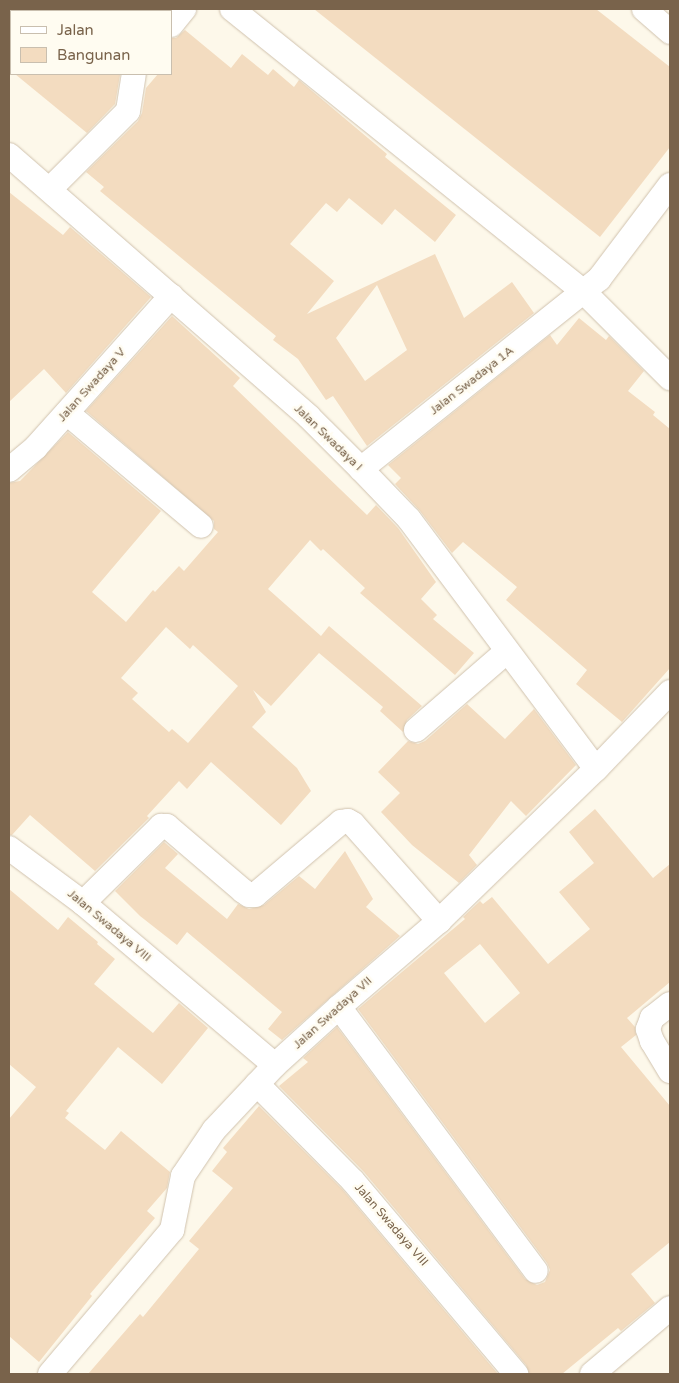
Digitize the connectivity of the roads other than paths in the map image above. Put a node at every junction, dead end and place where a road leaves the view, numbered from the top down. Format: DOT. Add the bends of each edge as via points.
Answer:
graph roads {
  1 [pos="184,9"];
  2 [pos="232,9"];
  3 [pos="644,9"];
  4 [pos="172,24"];
  5 [pos="670,32"];
  6 [pos="134,75"];
  7 [pos="9,155"];
  8 [pos="670,185"];
  9 [pos="50,189"];
  10 [pos="584,292"];
  11 [pos="171,296"];
  12 [pos="670,378"];
  13 [pos="67,413"];
  14 [pos="361,469"];
  15 [pos="9,470"];
  16 [pos="201,526"];
  17 [pos="506,652"];
  18 [pos="670,692"];
  19 [pos="416,730"];
  20 [pos="596,769"];
  21 [pos="9,848"];
  22 [pos="83,903"];
  23 [pos="439,921"];
  24 [pos="339,1007"];
  25 [pos="661,1011"];
  26 [pos="275,1065"];
  27 [pos="670,1071"];
  28 [pos="257,1084"];
  29 [pos="536,1271"];
  30 [pos="670,1308"];
  31 [pos="50,1374"];
  32 [pos="516,1374"];
  33 [pos="592,1374"];
  1 -- 4 [label="street"];
  2 -- 10 [label="street"];
  3 -- 5 [label="street"];
  6 -- 9 [label="street" via="128,111"];
  7 -- 9 [label="street, Jalan Swadaya I"];
  8 -- 10 [label="street, Jalan Swadaya 1A" via="599,279"];
  9 -- 11 [label="street, Jalan Swadaya I"];
  10 -- 12 [label="street"];
  10 -- 14 [label="street, Jalan Swadaya 1A"];
  11 -- 13 [label="street, Jalan Swadaya V"];
  11 -- 14 [label="street, Jalan Swadaya I" via="309,417"];
  13 -- 15 [label="street, Jalan Swadaya V" via="36,447"];
  13 -- 16 [label="street"];
  14 -- 17 [label="street, Jalan Swadaya I" via="409,519"];
  17 -- 19 [label="street"];
  17 -- 20 [label="street, Jalan Swadaya I"];
  18 -- 20 [label="street, Jalan Swadaya VII"];
  20 -- 23 [label="street, Jalan Swadaya VII"];
  21 -- 22 [label="street, Jalan Swadaya VIII"];
  22 -- 23 [label="street" via="161,826 167,826 243,891 255,895 341,822 348,821"];
  22 -- 26 [label="street, Jalan Swadaya VIII"];
  23 -- 24 [label="street, Jalan Swadaya VII"];
  24 -- 26 [label="street, Jalan Swadaya VII"];
  24 -- 29 [label="street"];
  25 -- 27 [label="street" via="648,1029"];
  26 -- 28 [label="street, Jalan Swadaya VII"];
  28 -- 31 [label="street, Jalan Swadaya VII" via="214,1130 183,1176 172,1230"];
  28 -- 32 [label="street, Jalan Swadaya VIII" via="353,1181"];
  30 -- 33 [label="street"];
}
